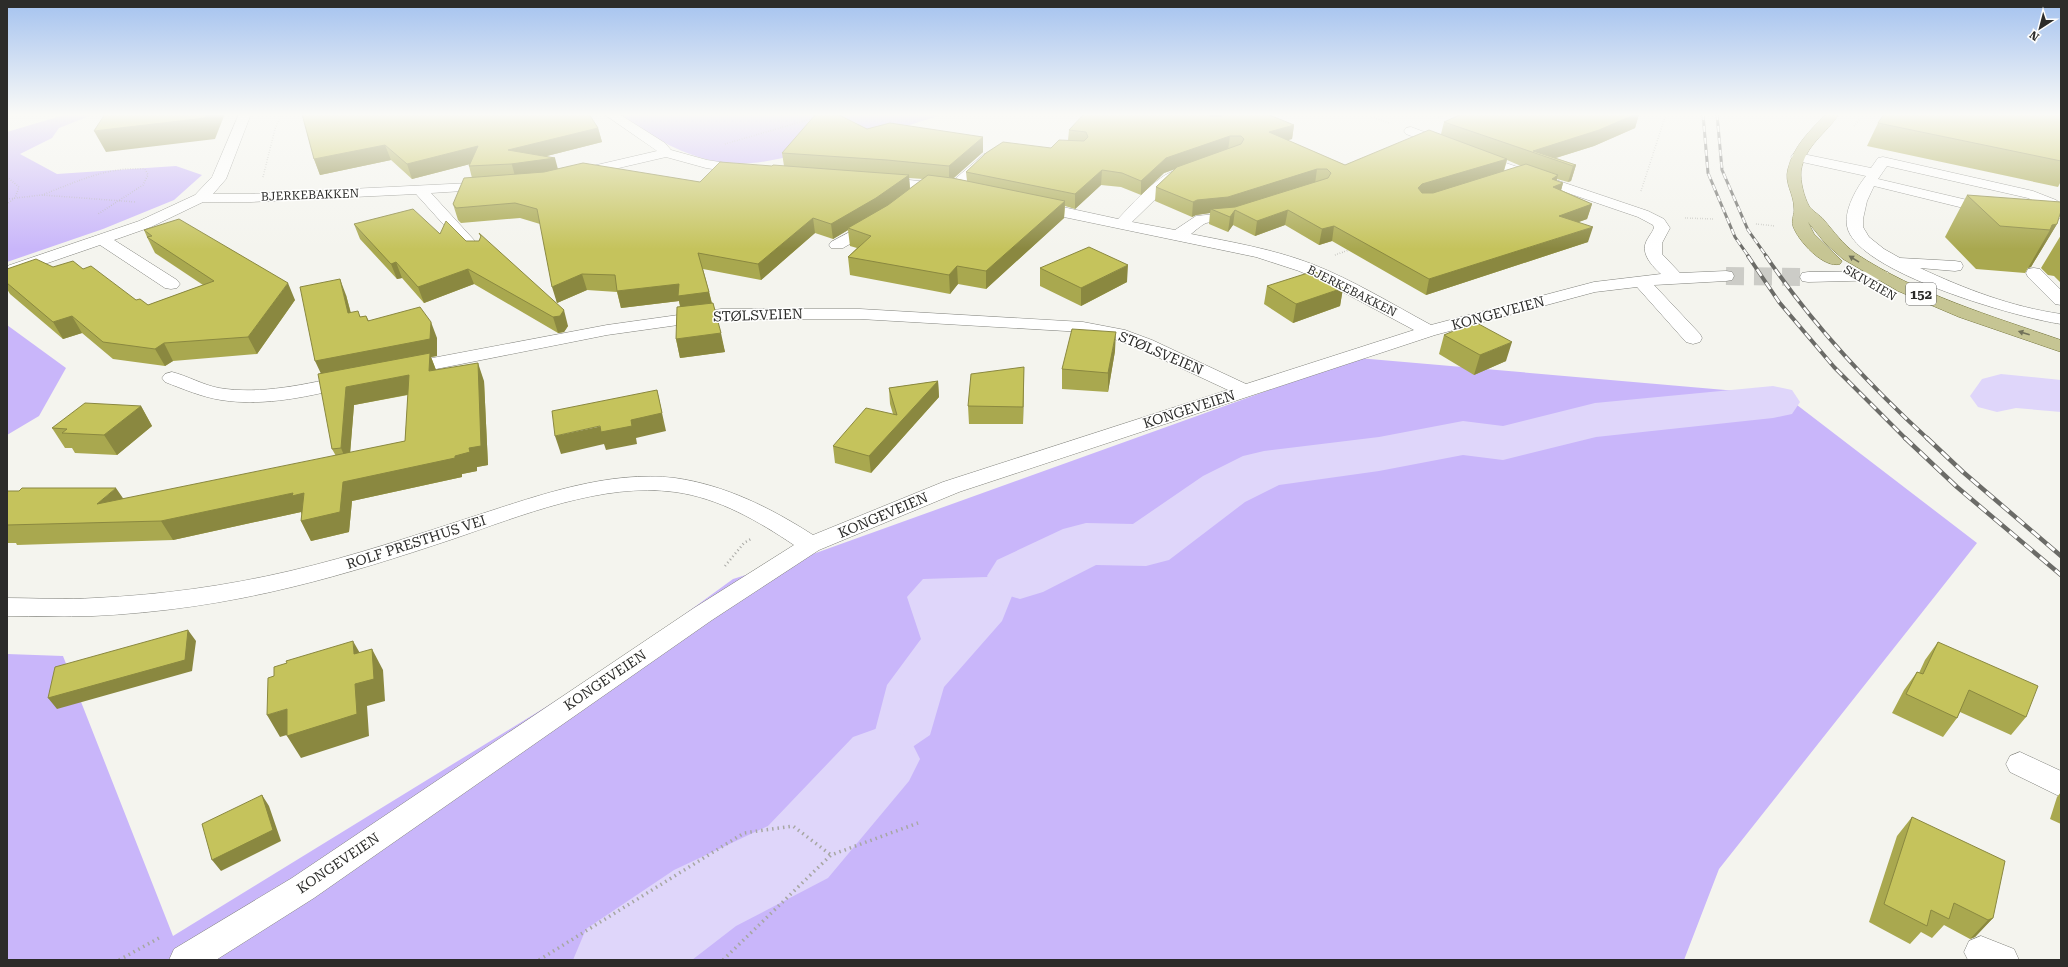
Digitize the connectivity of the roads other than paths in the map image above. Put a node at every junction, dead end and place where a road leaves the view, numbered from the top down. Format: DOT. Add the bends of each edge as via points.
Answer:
graph roads {
  1 [pos="228,159"];
  2 [pos="639,159"];
  3 [pos="691,159"];
  4 [pos="987,159"];
  5 [pos="1483,159"];
  6 [pos="1797,159"];
  7 [pos="1806,159"];
  8 [pos="1193,168"];
  9 [pos="756,172"];
  10 [pos="1521,173"];
  11 [pos="562,177"];
  12 [pos="1872,177"];
  13 [pos="864,180"];
  14 [pos="1499,180"];
  15 [pos="926,185"];
  16 [pos="503,186"];
  17 [pos="420,190"];
  18 [pos="953,190"];
  19 [pos="974,193"];
  20 [pos="200,198"];
  21 [pos="2044,199"];
  22 [pos="2061,199"];
  23 [pos="909,200"];
  24 [pos="1024,203"];
  25 [pos="1802,208"];
  26 [pos="1250,211"];
  27 [pos="891,213"];
  28 [pos="2007,213"];
  29 [pos="2034,218"];
  30 [pos="1122,223"];
  31 [pos="1179,235"];
  32 [pos="102,239"];
  33 [pos="837,245"];
  34 [pos="477,252"];
  35 [pos="1890,260"];
  36 [pos="1955,266"];
  37 [pos="7,272"];
  38 [pos="2034,272"];
  39 [pos="1726,276"];
  40 [pos="1854,276"];
  41 [pos="1882,276"];
  42 [pos="1808,277"];
  43 [pos="1675,278"];
  44 [pos="1641,281"];
  45 [pos="171,284"];
  46 [pos="2061,300"];
  47 [pos="2056,319"];
  48 [pos="1429,331"];
  49 [pos="1693,338"];
  50 [pos="2061,346"];
  51 [pos="2061,359"];
  52 [pos="387,373"];
  53 [pos="365,377"];
  54 [pos="172,378"];
  55 [pos="1244,391"];
  56 [pos="811,545"];
  57 [pos="7,607"];
  58 [pos="2020,764"];
  59 [pos="2061,785"];
  60 [pos="186,960"];
  1 -- 20 [label="street" via="219,179"];
  2 -- 11 [label="street"];
  3 -- 9 [label="street"];
  4 -- 18 [label="street"];
  5 -- 10 [label="street"];
  6 -- 25 [label="main road, SKIVEIEN / 152" via="1794,182"];
  7 -- 12 [label="street"];
  8 -- 30 [label="street" via="1170,177"];
  10 -- 14 [label="street"];
  10 -- 43 [label="street" via="1650,217 1661,224 1662,228 1654,241 1653,250 1661,265"];
  12 -- 21 [label="street" via="1883,162"];
  12 -- 28 [label="street"];
  12 -- 35 [label="street" via="1864,190 1855,218 1855,228 1862,238"];
  13 -- 15 [label="street"];
  15 -- 18 [label="street"];
  15 -- 23 [label="street"];
  16 -- 17 [label="street, BJERKEBAKKEN"];
  17 -- 20 [label="street, BJERKEBAKKEN"];
  17 -- 34 [label="street"];
  18 -- 19 [label="street"];
  20 -- 32 [label="street" via="145,224"];
  21 -- 22 [label="street"];
  21 -- 29 [label="street" via="2056,207 2057,213 2048,218"];
  24 -- 30 [label="street, BJERKEBAKKEN"];
  25 -- 40 [label="main road, SKIVEIEN / 152" via="1800,221 1809,238 1826,255"];
  41 -- 25 [label="main road, SKIVEIEN / 152, one-way" via="1839,248"];
  26 -- 31 [label="street" via="1228,218 1201,219"];
  27 -- 33 [label="street"];
  30 -- 31 [label="street, BJERKEBAKKEN"];
  31 -- 48 [label="street, BJERKEBAKKEN" via="1260,253 1305,267"];
  32 -- 37 [label="street"];
  32 -- 45 [label="street"];
  35 -- 36 [label="street"];
  35 -- 47 [label="street" via="1972,296"];
  38 -- 46 [label="street"];
  39 -- 43 [label="street, KONGEVEIEN"];
  40 -- 41 [label="street"];
  40 -- 42 [label="street"];
  40 -- 51 [label="main road, SKIVEIEN / 152" via="1916,308"];
  50 -- 41 [label="main road, SKIVEIEN / 152, one-way" via="1965,313"];
  43 -- 44 [label="street, KONGEVEIEN"];
  44 -- 48 [label="street, KONGEVEIEN" via="1594,287"];
  44 -- 49 [label="street"];
  48 -- 55 [label="street, KONGEVEIEN"];
  52 -- 55 [label="street, STØLSVEIEN" via="670,320 721,314 860,314 1083,327 1119,334 1146,344"];
  53 -- 54 [label="street" via="320,386 244,395 214,392"];
  55 -- 56 [label="street, KONGEVEIEN" via="951,486"];
  56 -- 57 [label="street, ROLF PRESTHUS VEI" via="777,522 714,494 674,485 633,484 542,502 335,568 264,585 161,601 110,605"];
  56 -- 60 [label="street, KONGEVEIEN" via="702,614 303,888"];
  58 -- 59 [label="street"];
}
